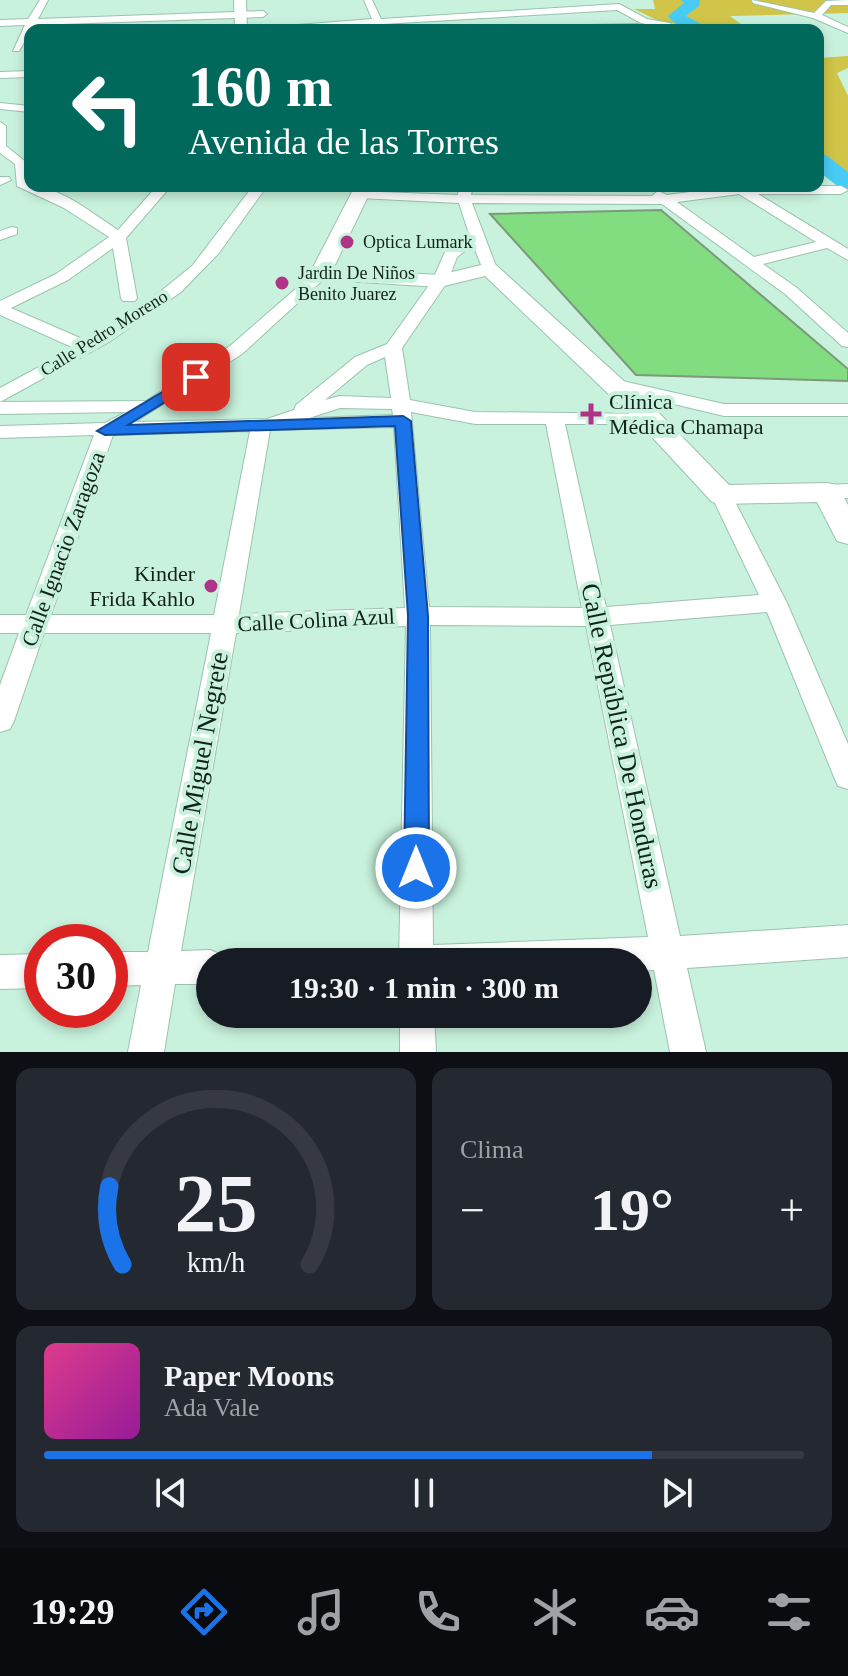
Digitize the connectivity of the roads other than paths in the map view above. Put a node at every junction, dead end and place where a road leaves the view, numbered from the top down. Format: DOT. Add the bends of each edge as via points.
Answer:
graph roads {
  1 [pos="44,0"];
  2 [pos="240,0"];
  3 [pos="368,0"];
  4 [pos="579,0"];
  5 [pos="619,2"];
  6 [pos="848,2"];
  7 [pos="752,4"];
  8 [pos="170,12"];
  9 [pos="514,13"];
  10 [pos="782,13"];
  11 [pos="104,14"];
  12 [pos="242,14"];
  13 [pos="273,14"];
  14 [pos="299,15"];
  15 [pos="464,16"];
  16 [pos="816,16"];
  17 [pos="31,21"];
  18 [pos="0,23"];
  19 [pos="29,24"];
  20 [pos="100,24"];
  21 [pos="169,24"];
  22 [pos="241,24"];
  23 [pos="304,24"];
  24 [pos="378,24"];
  25 [pos="411,24"];
  26 [pos="496,24"];
  27 [pos="583,24"];
  28 [pos="637,24"];
  29 [pos="655,24"];
  30 [pos="848,30"];
  31 [pos="24,34"];
  32 [pos="24,48"];
  33 [pos="16,49"];
  34 [pos="0,50"];
  35 [pos="24,74"];
  36 [pos="0,75"];
  37 [pos="1,104"];
  38 [pos="24,108"];
  39 [pos="0,126"];
  40 [pos="3,145"];
  41 [pos="24,175"];
  42 [pos="1,180"];
  43 [pos="24,183"];
  44 [pos="824,190"];
  45 [pos="841,190"];
  46 [pos="56,192"];
  47 [pos="159,192"];
  48 [pos="256,192"];
  49 [pos="361,192"];
  50 [pos="465,192"];
  51 [pos="655,192"];
  52 [pos="713,192"];
  53 [pos="745,192"];
  54 [pos="664,200"];
  55 [pos="477,235"];
  56 [pos="119,237"];
  57 [pos="830,243"];
  58 [pos="848,255"];
  59 [pos="749,263"];
  60 [pos="489,269"];
  61 [pos="320,275"];
  62 [pos="440,281"];
  63 [pos="129,298"];
  64 [pos="0,308"];
  65 [pos="848,342"];
  66 [pos="87,347"];
  67 [pos="393,348"];
  68 [pos="609,383"];
  69 [pos="0,396"];
  70 [pos="156,403"];
  71 [pos="0,408"];
  72 [pos="848,410"];
  73 [pos="401,412"];
  74 [pos="649,418"];
  75 [pos="291,419"];
  76 [pos="555,420"];
  77 [pos="261,427"];
  78 [pos="105,431"];
  79 [pos="0,432"];
  80 [pos="838,492"];
  81 [pos="722,495"];
  82 [pos="848,534"];
  83 [pos="775,603"];
  84 [pos="418,616"];
  85 [pos="598,617"];
  86 [pos="36,623"];
  87 [pos="0,624"];
  88 [pos="225,624"];
  89 [pos="0,721"];
  90 [pos="848,777"];
  91 [pos="848,941"];
  92 [pos="419,948"];
  93 [pos="667,953"];
  94 [pos="652,954"];
  95 [pos="196,967"];
  96 [pos="163,968"];
  97 [pos="128,969"];
  98 [pos="24,971"];
  99 [pos="0,972"];
  100 [pos="417,1028"];
  101 [pos="146,1052"];
  102 [pos="418,1052"];
  103 [pos="688,1052"];
  1 -- 17 [label="street"];
  2 -- 12 [label="main road"];
  3 -- 24 [label="street"];
  4 -- 5 [label="street"];
  5 -- 9 [label="street"];
  5 -- 28 [label="street"];
  5 -- 29 [label="street"];
  6 -- 16 [label="street" via="829,3"];
  7 -- 10 [label="street"];
  7 -- 10 [label="street" via="767,17"];
  8 -- 11 [label="street"];
  8 -- 12 [label="street"];
  8 -- 21 [label="street"];
  9 -- 15 [label="street"];
  9 -- 27 [label="street" via="571,15"];
  10 -- 16 [label="street"];
  11 -- 17 [label="street"];
  11 -- 20 [label="street"];
  12 -- 13 [label="street"];
  12 -- 22 [label="main road"];
  14 -- 23 [label="street"];
  15 -- 24 [label="street" via="442,13"];
  15 -- 26 [label="street"];
  16 -- 30 [label="street"];
  17 -- 18 [label="street"];
  17 -- 19 [label="street"];
  24 -- 25 [label="street"];
  31 -- 33 [label="street"];
  32 -- 33 [label="street"];
  33 -- 34 [label="street"];
  35 -- 36 [label="street"];
  37 -- 38 [label="street"];
  39 -- 40 [label="street"];
  40 -- 41 [label="street" via="21,163"];
  42 -- 43 [label="street"];
  44 -- 45 [label="street"];
  46 -- 56 [label="street"];
  47 -- 56 [label="street"];
  48 -- 66 [label="street, Calle Pedro Moreno" via="200,267 166,297"];
  49 -- 61 [label="main road"];
  50 -- 54 [label="street"];
  50 -- 55 [label="street"];
  51 -- 54 [label="street"];
  52 -- 54 [label="street"];
  53 -- 57 [label="street"];
  54 -- 59 [label="street"];
  55 -- 60 [label="street"];
  55 -- 62 [label="street" via="450,255"];
  56 -- 63 [label="street"];
  56 -- 64 [label="street" via="62,277"];
  57 -- 58 [label="street"];
  57 -- 59 [label="street"];
  59 -- 65 [label="street" via="791,291"];
  60 -- 62 [label="main road"];
  60 -- 68 [label="main road"];
  61 -- 62 [label="main road"];
  61 -- 70 [label="street, Calle Ignacio Zaragoza" via="236,350"];
  62 -- 67 [label="street"];
  64 -- 66 [label="street"];
  66 -- 69 [label="street, Calle Pedro Moreno"];
  67 -- 73 [label="street"];
  67 -- 75 [label="street" via="361,361"];
  68 -- 72 [label="street" via="724,410"];
  68 -- 74 [label="main road"];
  70 -- 71 [label="street" via="133,408"];
  70 -- 78 [label="street, Calle Ignacio Zaragoza"];
  73 -- 75 [label="street" via="339,402"];
  73 -- 76 [label="street"];
  73 -- 77 [label="street"];
  73 -- 84 [label="street"];
  74 -- 76 [label="street"];
  74 -- 81 [label="main road"];
  75 -- 77 [label="street"];
  76 -- 85 [label="street, Calle República De Honduras"];
  77 -- 78 [label="street"];
  77 -- 88 [label="street, Calle Miguel Negrete"];
  78 -- 79 [label="street"];
  78 -- 86 [label="street, Calle Ignacio Zaragoza"];
  80 -- 81 [label="main road"];
  80 -- 82 [label="main road"];
  81 -- 83 [label="street"];
  83 -- 85 [label="street, Calle Colina Azul"];
  83 -- 90 [label="street"];
  84 -- 85 [label="street, Calle Colina Azul"];
  84 -- 88 [label="street, Calle Colina Azul"];
  84 -- 92 [label="street"];
  85 -- 93 [label="street, Calle República De Honduras"];
  86 -- 87 [label="street, Calle Colina Azul"];
  86 -- 88 [label="street, Calle Colina Azul"];
  86 -- 89 [label="street, Calle Ignacio Zaragoza"];
  88 -- 96 [label="street, Calle Miguel Negrete"];
  91 -- 93 [label="street"];
  93 -- 94 [label="street"];
  93 -- 103 [label="street, Calle República De Honduras"];
  95 -- 96 [label="street"];
  96 -- 97 [label="street"];
  96 -- 101 [label="street, Calle Miguel Negrete"];
  98 -- 99 [label="street"];
  100 -- 102 [label="street"];
}
